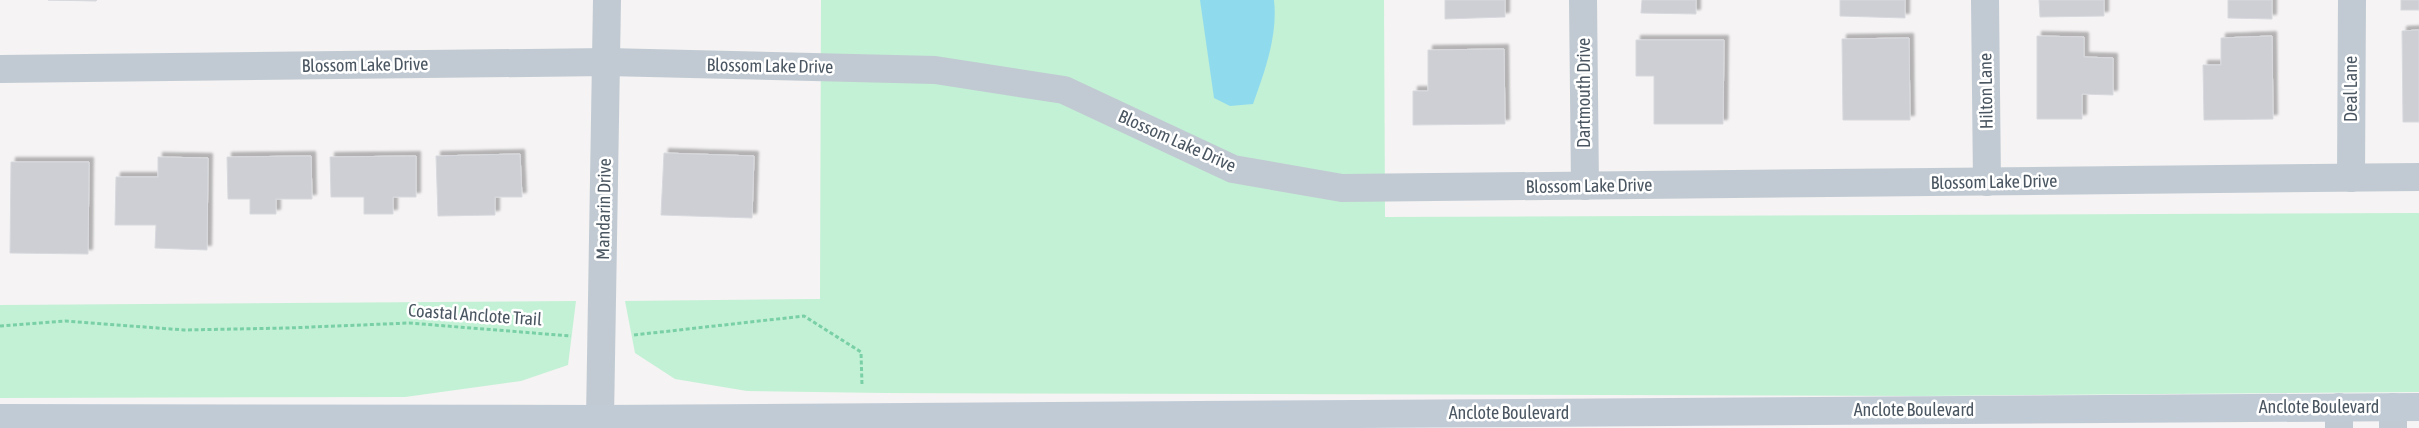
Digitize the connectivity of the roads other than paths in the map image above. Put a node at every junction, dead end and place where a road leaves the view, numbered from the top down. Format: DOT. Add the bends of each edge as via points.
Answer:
graph roads {
  1 [pos="607,0"];
  2 [pos="1584,0"];
  3 [pos="1985,0"];
  4 [pos="2352,0"];
  5 [pos="607,62"];
  6 [pos="0,69"];
  7 [pos="2419,177"];
  8 [pos="2351,178"];
  9 [pos="1987,182"];
  10 [pos="1585,186"];
  11 [pos="2402,414"];
  12 [pos="0,418"];
  13 [pos="2339,418"];
  14 [pos="600,419"];
  15 [pos="906,422"];
  1 -- 5 [label="street, Mandarin Drive"];
  2 -- 10 [label="street, Dartmouth Drive"];
  3 -- 9 [label="street, Hilton Lane"];
  4 -- 8 [label="street, Deal Lane"];
  5 -- 6 [label="street, Blossom Lake Drive"];
  5 -- 10 [label="street, Blossom Lake Drive" via="935,70 1064,90 1233,169 1342,188"];
  5 -- 14 [label="street, Mandarin Drive"];
  7 -- 8 [label="street, Blossom Lake Drive"];
  8 -- 9 [label="street, Blossom Lake Drive"];
  9 -- 10 [label="street, Blossom Lake Drive"];
  11 -- 13 [label="street, Anclote Boulevard"];
  12 -- 14 [label="street, Anclote Boulevard"];
  13 -- 15 [label="street, Anclote Boulevard"];
  14 -- 15 [label="street, Anclote Boulevard" via="862,416"];
}
